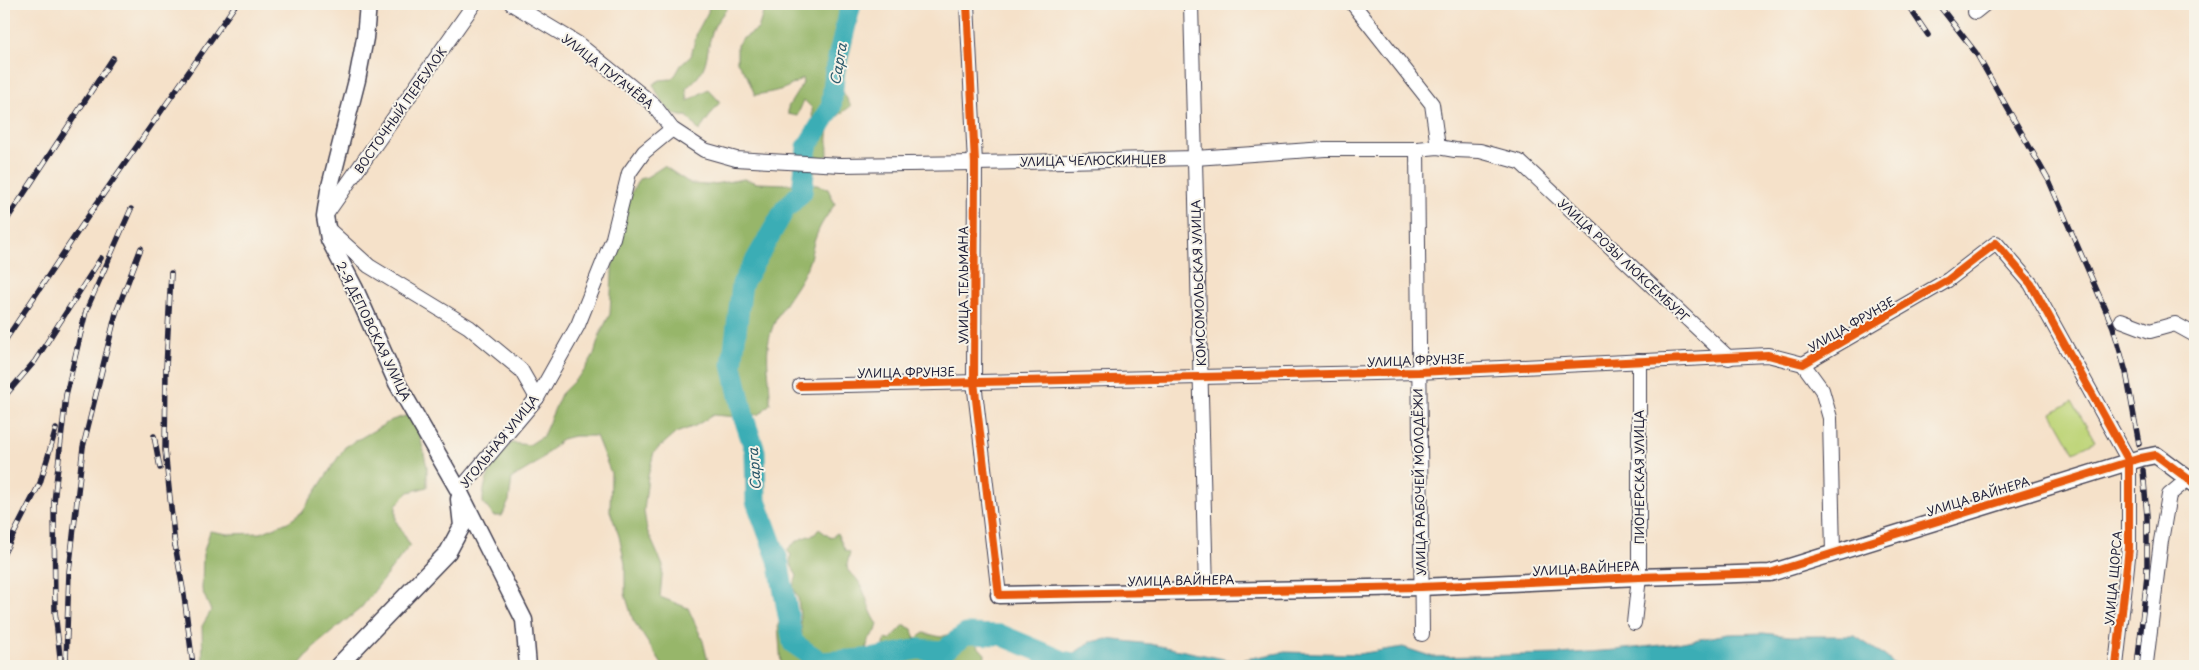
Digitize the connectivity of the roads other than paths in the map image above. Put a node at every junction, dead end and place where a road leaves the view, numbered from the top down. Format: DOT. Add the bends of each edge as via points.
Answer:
graph roads {
  1 [pos="368,4"];
  2 [pos="474,4"];
  3 [pos="512,4"];
  4 [pos="967,4"];
  5 [pos="1191,4"];
  6 [pos="1353,4"];
  7 [pos="672,129"];
  8 [pos="1438,147"];
  9 [pos="1417,149"];
  10 [pos="1195,158"];
  11 [pos="1520,162"];
  12 [pos="975,163"];
  13 [pos="326,223"];
  14 [pos="2121,320"];
  15 [pos="2195,335"];
  16 [pos="1729,358"];
  17 [pos="1638,360"];
  18 [pos="1803,364"];
  19 [pos="1418,372"];
  20 [pos="1201,376"];
  21 [pos="974,382"];
  22 [pos="800,386"];
  23 [pos="536,398"];
  24 [pos="2128,461"];
  25 [pos="2192,482"];
  26 [pos="459,491"];
  27 [pos="1833,553"];
  28 [pos="1638,576"];
  29 [pos="1421,587"];
  30 [pos="1206,591"];
  31 [pos="999,595"];
  32 [pos="1634,623"];
  33 [pos="1422,634"];
  34 [pos="2146,663"];
  35 [pos="338,666"];
  36 [pos="528,666"];
  37 [pos="2116,666"];
  1 -- 13 [label="street, 2-Я ДЕПОВСКАЯ УЛИЦА" via="357,80 329,190"];
  2 -- 13 [label="street, ВОСТОЧНЫЙ ПЕРЕУЛОК"];
  3 -- 7 [label="street, УЛИЦА ПУГАЧЁВА" via="576,43 654,105"];
  4 -- 12 [label="street, УЛИЦА ТЕЛЬМАНА"];
  5 -- 10 [label="street, КОМСОМОЛЬСКАЯ УЛИЦА"];
  6 -- 8 [label="street" via="1432,104"];
  7 -- 12 [label="street, УЛИЦА ЧЕЛЮСКИНЦЕВ" via="704,150 736,159 826,165"];
  7 -- 23 [label="street, УГОЛЬНАЯ УЛИЦА" via="644,152 628,172 613,238 578,325"];
  8 -- 9 [label="street, УЛИЦА ЧЕЛЮСКИНЦЕВ"];
  8 -- 11 [label="street, УЛИЦА ЧЕЛЮСКИНЦЕВ" via="1480,151"];
  9 -- 10 [label="street, УЛИЦА ЧЕЛЮСКИНЦЕВ" via="1325,149"];
  9 -- 19 [label="street, УЛИЦА РАБОЧЕЙ МОЛОДЁЖИ"];
  10 -- 12 [label="street, УЛИЦА ЧЕЛЮСКИНЦЕВ"];
  10 -- 20 [label="street, КОМСОМОЛЬСКАЯ УЛИЦА"];
  11 -- 16 [label="street, УЛИЦА РОЗЫ ЛЮКСЕМБУРГ"];
  12 -- 21 [label="street, УЛИЦА ТЕЛЬМАНА"];
  13 -- 23 [label="street" via="369,266 469,327 521,370"];
  13 -- 26 [label="street, 2-Я ДЕПОВСКАЯ УЛИЦА" via="329,239 356,289 397,383"];
  14 -- 15 [label="street" via="2150,331 2175,324"];
  16 -- 17 [label="street, УЛИЦА ФРУНЗЕ"];
  16 -- 18 [label="street, УЛИЦА ФРУНЗЕ" via="1768,355"];
  17 -- 19 [label="street, УЛИЦА ФРУНЗЕ"];
  17 -- 28 [label="street, ПИОНЕРСКАЯ УЛИЦА"];
  18 -- 24 [label="street, УЛИЦА ФРУНЗЕ" via="1948,280 1996,243 2031,284"];
  18 -- 27 [label="street" via="1822,390 1830,418"];
  19 -- 20 [label="street, УЛИЦА ФРУНЗЕ"];
  19 -- 29 [label="street, УЛИЦА РАБОЧЕЙ МОЛОДЁЖИ"];
  20 -- 21 [label="street, УЛИЦА ФРУНЗЕ"];
  20 -- 30 [label="street, КОМСОМОЛЬСКАЯ УЛИЦА"];
  21 -- 22 [label="street, УЛИЦА ФРУНЗЕ"];
  21 -- 31 [label="street, УЛИЦА ТЕЛЬМАНА"];
  23 -- 26 [label="street, УГОЛЬНАЯ УЛИЦА"];
  24 -- 25 [label="street, УЛИЦА ВАЙНЕРА" via="2156,455"];
  24 -- 27 [label="street, УЛИЦА ВАЙНЕРА"];
  24 -- 37 [label="street, УЛИЦА ЩОРСА" via="2129,548"];
  25 -- 34 [label="street" via="2170,495"];
  26 -- 35 [label="street" via="462,526 448,552"];
  26 -- 36 [label="street, 2-Я ДЕПОВСКАЯ УЛИЦА" via="524,620"];
  27 -- 28 [label="street, УЛИЦА ВАЙНЕРА" via="1770,573"];
  28 -- 29 [label="street, УЛИЦА ВАЙНЕРА"];
  28 -- 32 [label="street, ПИОНЕРСКАЯ УЛИЦА"];
  29 -- 30 [label="street, УЛИЦА ВАЙНЕРА"];
  29 -- 33 [label="street, УЛИЦА РАБОЧЕЙ МОЛОДЁЖИ"];
  30 -- 31 [label="street, УЛИЦА ВАЙНЕРА"];
}
